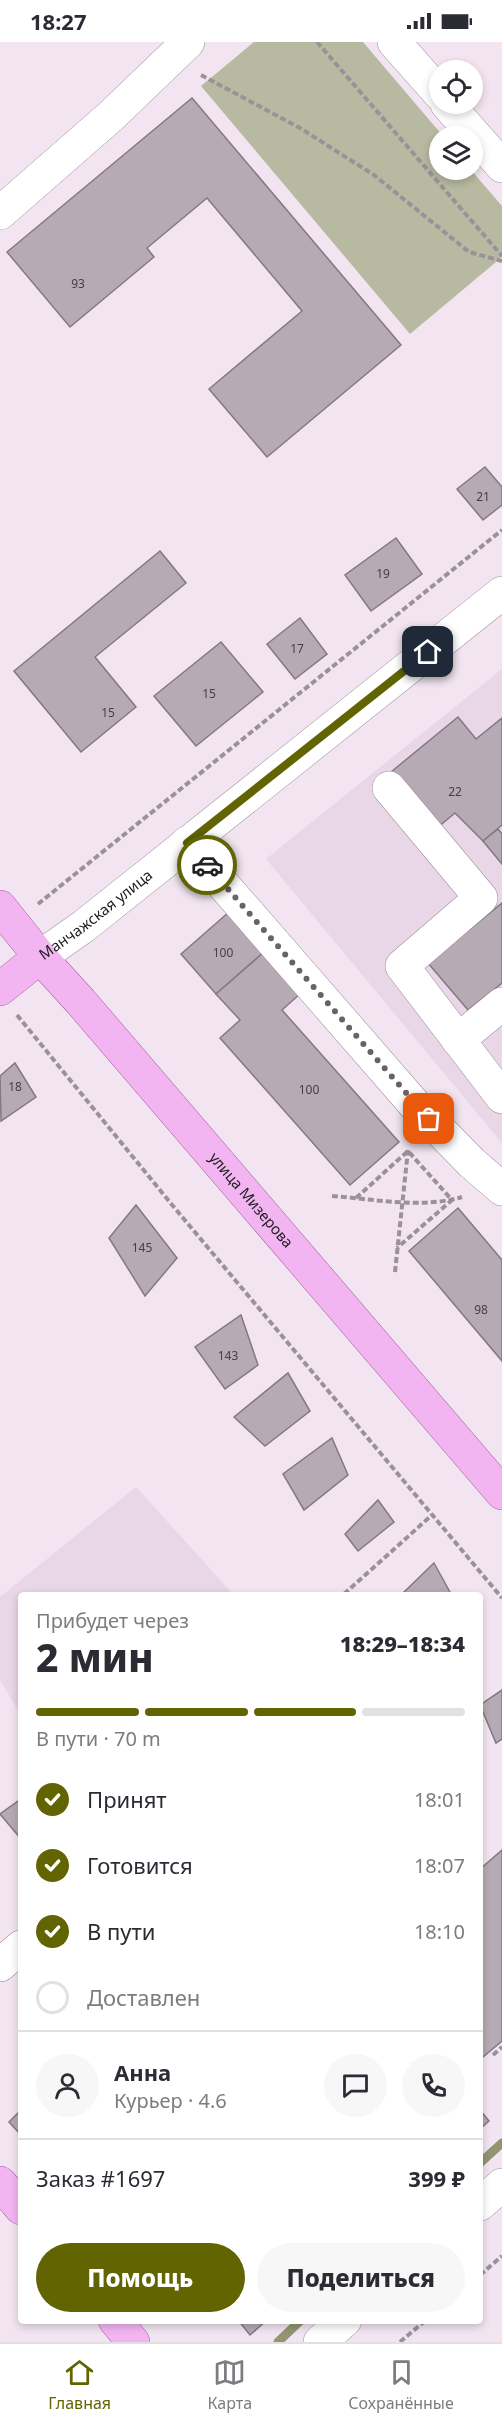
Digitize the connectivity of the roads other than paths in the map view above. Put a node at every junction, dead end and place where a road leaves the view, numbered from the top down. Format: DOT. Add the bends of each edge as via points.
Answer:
graph roads {
  1 [pos="188,42"];
  2 [pos="394,42"];
  3 [pos="429,82"];
  4 [pos="456,114"];
  5 [pos="502,166"];
  6 [pos="0,213"];
  7 [pos="502,593"];
  8 [pos="389,788"];
  9 [pos="187,843"];
  10 [pos="6,915"];
  11 [pos="40,957"];
  12 [pos="8,1000"];
  13 [pos="502,1004"];
  14 [pos="458,1040"];
  15 [pos="502,1097"];
  16 [pos="502,1187"];
  17 [pos="502,1493"];
  18 [pos="18,1950"];
  19 [pos="0,1965"];
  20 [pos="0,2183"];
  21 [pos="18,2204"];
  22 [pos="118,2324"];
  23 [pos="340,2324"];
  24 [pos="133,2342"];
  25 [pos="320,2342"];
  1 -- 6 [label="street"];
  2 -- 3 [label="street"];
  4 -- 5 [label="street"];
  7 -- 9 [label="street, Манчажская улица"];
  8 -- 14 [label="street" via="481,898 402,966"];
  9 -- 11 [label="street, Манчажская улица"];
  9 -- 16 [label="street" via="415,1105 472,1163"];
  10 -- 11 [label="main road, улица Мизерова"];
  11 -- 12 [label="main road, Манчажская улица"];
  11 -- 17 [label="main road, улица Мизерова"];
  13 -- 14 [label="street"];
  14 -- 15 [label="street"];
  18 -- 19 [label="street"];
  20 -- 21 [label="main road"];
  22 -- 24 [label="main road"];
  23 -- 25 [label="street"];
}
